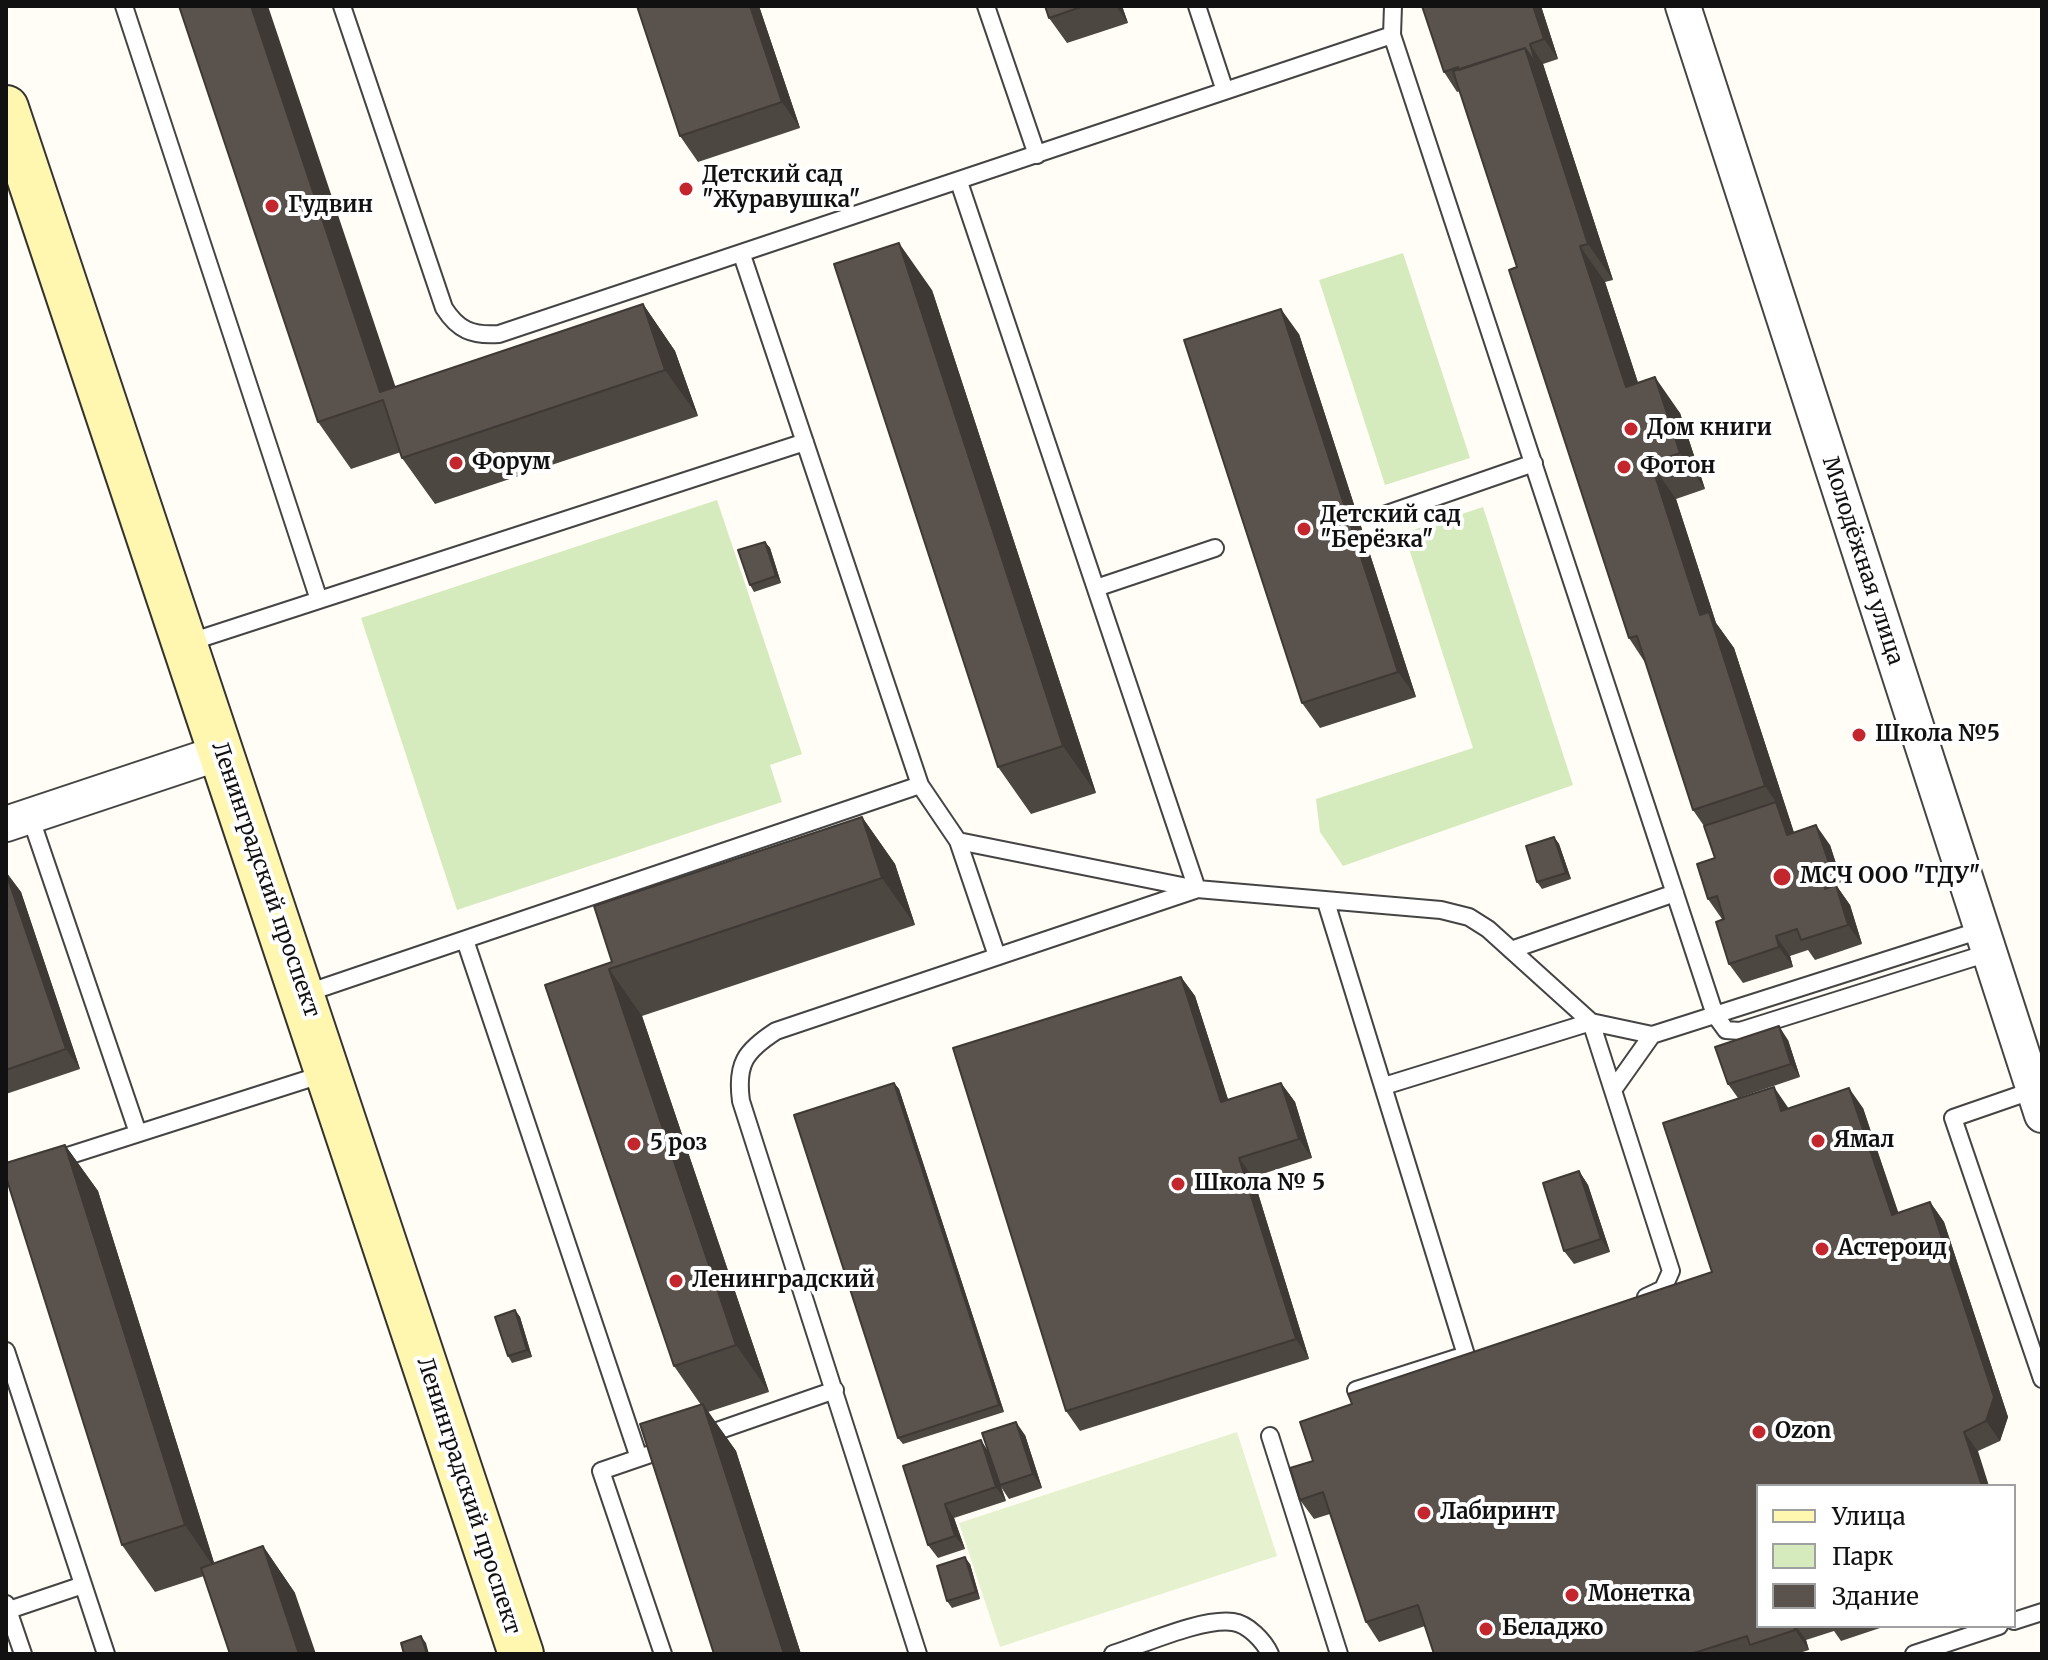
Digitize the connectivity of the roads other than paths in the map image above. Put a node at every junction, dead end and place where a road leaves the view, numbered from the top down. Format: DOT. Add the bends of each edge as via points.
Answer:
graph roads {
  1 [pos="124,6"];
  2 [pos="342,6"];
  3 [pos="986,6"];
  4 [pos="1197,6"];
  5 [pos="1393,6"];
  6 [pos="1683,6"];
  7 [pos="1392,35"];
  8 [pos="1225,91"];
  9 [pos="6,108"];
  10 [pos="1037,155"];
  11 [pos="959,182"];
  12 [pos="742,255"];
  13 [pos="805,442"];
  14 [pos="1534,463"];
  15 [pos="1384,515"];
  16 [pos="1215,548"];
  17 [pos="1096,588"];
  18 [pos="319,600"];
  19 [pos="186,643"];
  20 [pos="222,752"];
  21 [pos="920,785"];
  22 [pos="18,820"];
  23 [pos="958,841"];
  24 [pos="1197,889"];
  25 [pos="1675,893"];
  26 [pos="1326,902"];
  27 [pos="465,940"];
  28 [pos="1984,942"];
  29 [pos="1511,950"];
  30 [pos="997,956"];
  31 [pos="304,994"];
  32 [pos="1715,1015"];
  33 [pos="1591,1022"];
  34 [pos="1652,1035"];
  35 [pos="329,1072"];
  36 [pos="1384,1086"];
  37 [pos="1613,1090"];
  38 [pos="2038,1102"];
  39 [pos="138,1133"];
  40 [pos="35,1166"];
  41 [pos="1626,1303"];
  42 [pos="6,1351"];
  43 [pos="2042,1379"];
  44 [pos="835,1390"];
  45 [pos="1356,1390"];
  46 [pos="1270,1436"];
  47 [pos="639,1458"];
  48 [pos="83,1585"];
  49 [pos="7,1608"];
  50 [pos="2042,1612"];
  51 [pos="2016,1620"];
  52 [pos="1993,1628"];
  53 [pos="23,1654"];
  54 [pos="106,1654"];
  55 [pos="521,1654"];
  56 [pos="663,1654"];
  57 [pos="918,1654"];
  58 [pos="1113,1654"];
  59 [pos="1270,1654"];
  60 [pos="1339,1654"];
  61 [pos="1914,1654"];
  1 -- 18 [label="lane"];
  2 -- 12 [label="lane" via="444,308 455,325 477,336 499,334"];
  3 -- 10 [label="lane"];
  4 -- 8 [label="lane"];
  5 -- 7 [label="lane"];
  6 -- 28 [label="street, Молодёжная улица"];
  7 -- 8 [label="lane"];
  7 -- 14 [label="lane"];
  8 -- 10 [label="lane"];
  9 -- 19 [label="main road, Ленинградский проспект"];
  10 -- 11 [label="lane"];
  11 -- 12 [label="lane"];
  11 -- 17 [label="lane"];
  12 -- 13 [label="lane"];
  13 -- 18 [label="lane"];
  13 -- 21 [label="lane"];
  14 -- 15 [label="lane"];
  14 -- 25 [label="lane"];
  16 -- 17 [label="lane"];
  17 -- 24 [label="lane"];
  18 -- 19 [label="lane"];
  19 -- 20 [label="main road, Ленинградский проспект"];
  20 -- 22 [label="street"];
  20 -- 31 [label="main road, Ленинградский проспект"];
  21 -- 23 [label="lane"];
  21 -- 27 [label="lane"];
  22 -- 39 [label="lane"];
  23 -- 24 [label="lane"];
  23 -- 30 [label="lane"];
  24 -- 26 [label="lane"];
  24 -- 30 [label="lane"];
  25 -- 29 [label="lane"];
  25 -- 32 [label="lane"];
  26 -- 29 [label="lane" via="1441,910 1469,917"];
  26 -- 36 [label="lane"];
  27 -- 31 [label="lane"];
  27 -- 47 [label="lane"];
  28 -- 32 [label="lane"];
  28 -- 32 [label="lane" via="1740,1031 1726,1030"];
  28 -- 38 [label="street, Молодёжная улица"];
  29 -- 33 [label="lane"];
  30 -- 44 [label="lane" via="776,1031 753,1046 737,1075"];
  31 -- 35 [label="main road, Ленинградский проспект"];
  32 -- 34 [label="lane"];
  33 -- 34 [label="lane"];
  33 -- 36 [label="lane"];
  33 -- 37 [label="lane"];
  34 -- 37 [label="lane"];
  35 -- 39 [label="lane"];
  35 -- 55 [label="main road, Ленинградский проспект"];
  36 -- 45 [label="lane" via="1474,1352"];
  37 -- 41 [label="lane" via="1671,1271 1663,1289"];
  38 -- 43 [label="lane" via="1953,1118"];
  39 -- 40 [label="lane"];
  42 -- 48 [label="lane"];
  44 -- 47 [label="lane"];
  44 -- 57 [label="lane"];
  46 -- 60 [label="lane"];
  47 -- 56 [label="lane" via="601,1471"];
  48 -- 49 [label="lane"];
  48 -- 54 [label="lane"];
  49 -- 53 [label="lane"];
  50 -- 51 [label="lane"];
  52 -- 61 [label="lane"];
  58 -- 59 [label="lane" via="1213,1623 1236,1622 1256,1635"];
}
